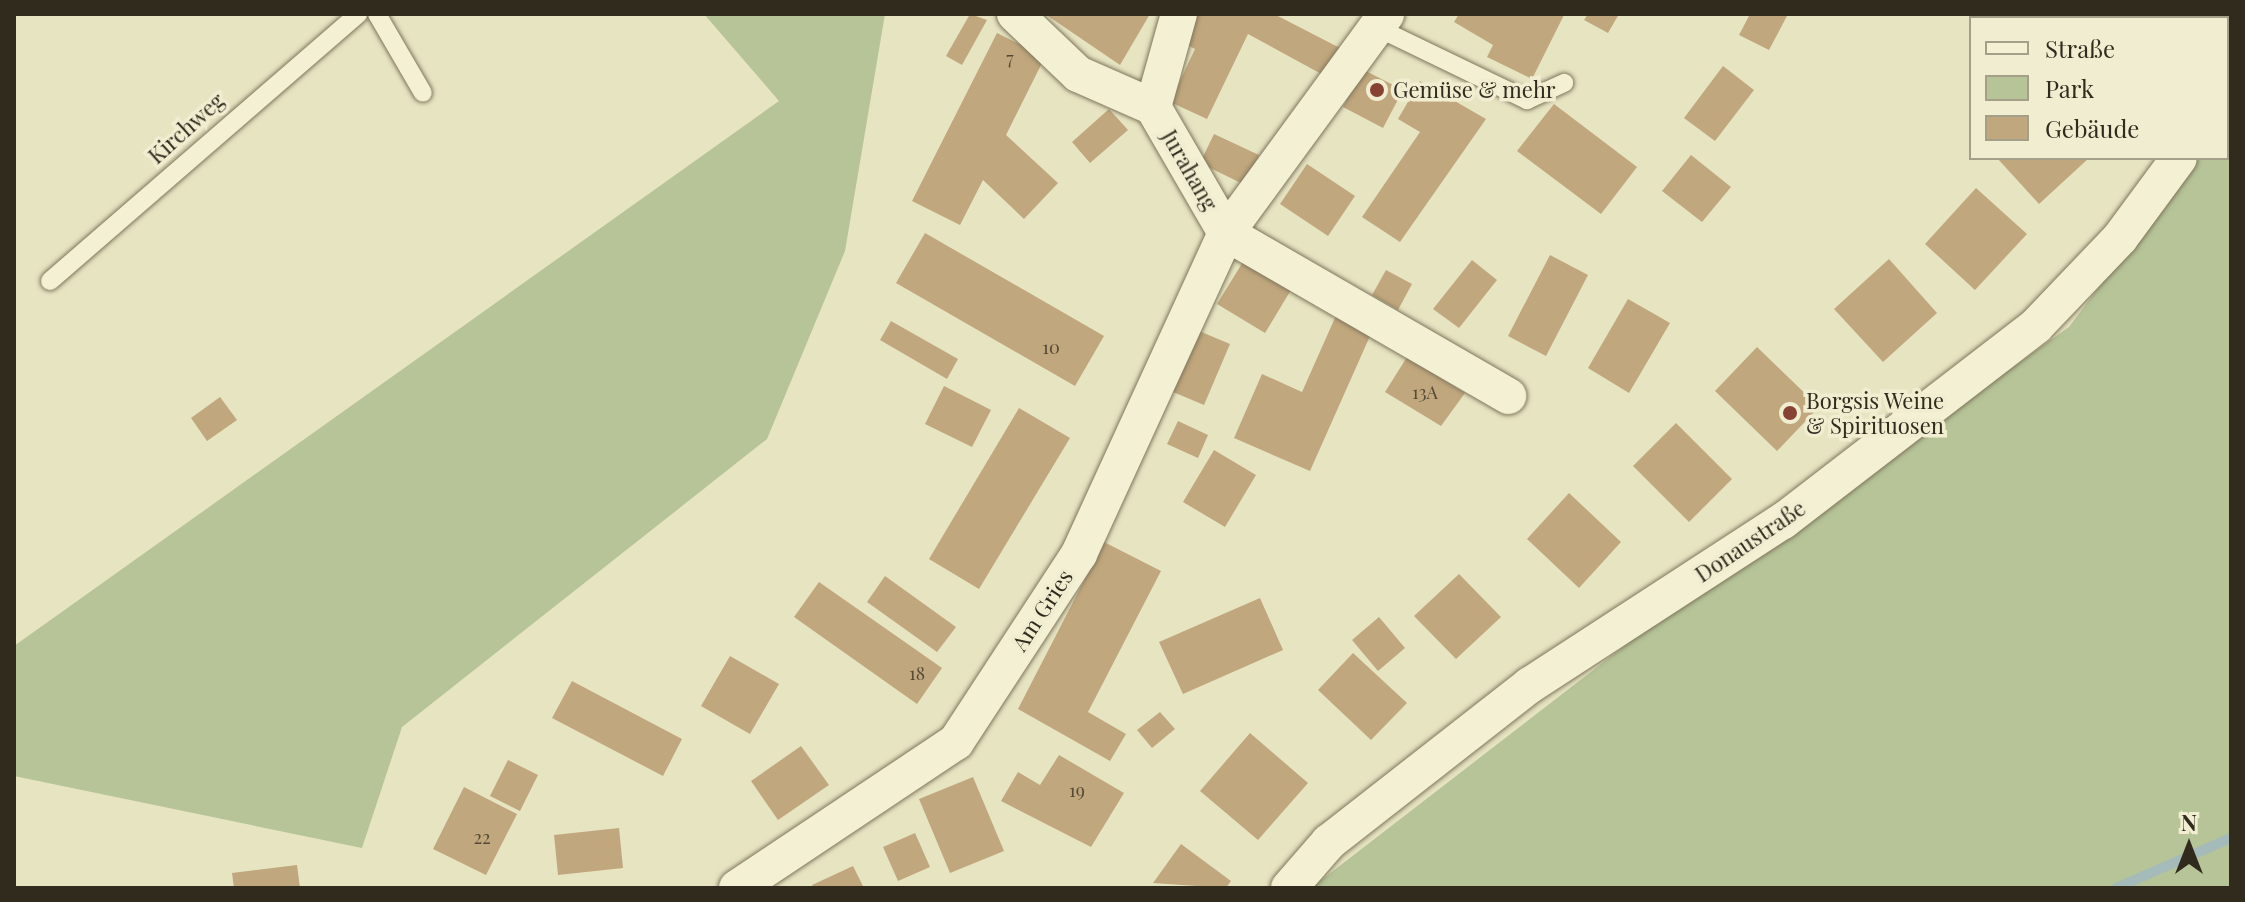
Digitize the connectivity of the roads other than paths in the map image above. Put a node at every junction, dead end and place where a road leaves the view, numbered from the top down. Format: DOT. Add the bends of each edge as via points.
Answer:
graph roads {
  1 [pos="358,14"];
  2 [pos="377,14"];
  3 [pos="1015,14"];
  4 [pos="1179,14"];
  5 [pos="1381,21"];
  6 [pos="1564,83"];
  7 [pos="423,93"];
  8 [pos="1153,107"];
  9 [pos="2178,160"];
  10 [pos="1226,233"];
  11 [pos="50,281"];
  12 [pos="1508,396"];
  13 [pos="737,888"];
  14 [pos="1289,888"];
  1 -- 11 [label="lane, Kirchweg"];
  2 -- 7 [label="lane"];
  3 -- 8 [label="street, Jurahang" via="1078,74"];
  4 -- 8 [label="street, Jurahang"];
  5 -- 6 [label="lane" via="1527,100"];
  5 -- 10 [label="street, Am Gries"];
  8 -- 10 [label="street, Jurahang"];
  9 -- 14 [label="street, Donaustraße" via="2120,238 2036,326 1783,521 1530,685 1329,842"];
  10 -- 12 [label="street"];
  10 -- 13 [label="street, Am Gries" via="1079,554 956,742"];
}
